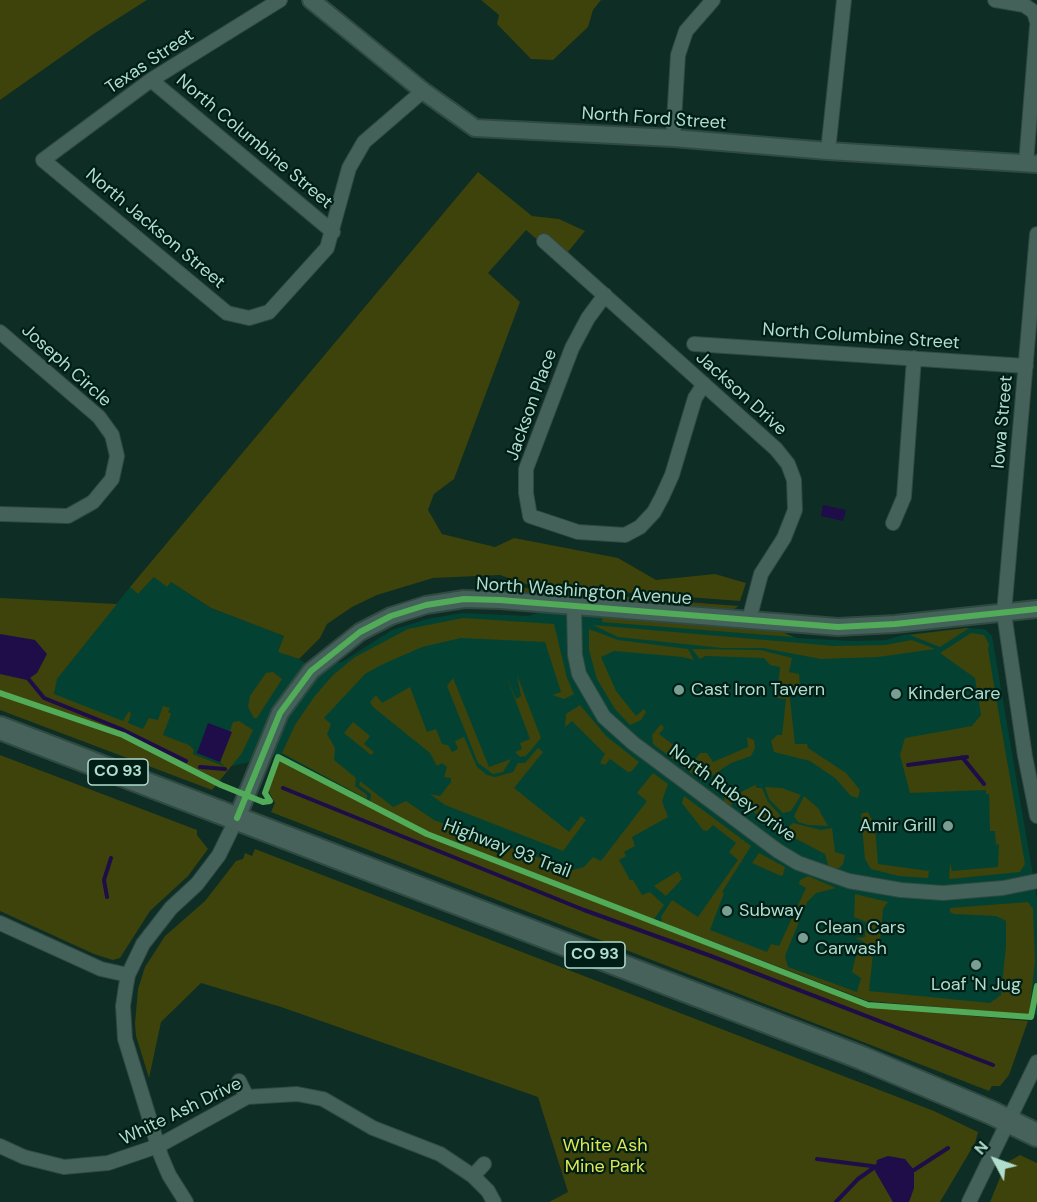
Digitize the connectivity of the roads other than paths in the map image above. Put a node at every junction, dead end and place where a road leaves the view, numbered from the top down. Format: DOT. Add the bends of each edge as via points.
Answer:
graph roads {
  1 [pos="280,0"];
  2 [pos="311,0"];
  3 [pos="713,0"];
  4 [pos="844,0"];
  5 [pos="995,0"];
  6 [pos="1037,24"];
  7 [pos="151,80"];
  8 [pos="423,91"];
  9 [pos="673,138"];
  10 [pos="828,152"];
  11 [pos="43,160"];
  12 [pos="1032,164"];
  13 [pos="333,232"];
  14 [pos="1037,234"];
  15 [pos="544,241"];
  16 [pos="605,295"];
  17 [pos="0,332"];
  18 [pos="694,344"];
  19 [pos="914,358"];
  20 [pos="1026,366"];
  21 [pos="704,384"];
  22 [pos="0,514"];
  23 [pos="893,523"];
  24 [pos="574,606"];
  25 [pos="1037,609"];
  26 [pos="1004,613"];
  27 [pos="749,620"];
  28 [pos="0,728"];
  29 [pos="1037,816"];
  30 [pos="237,818"];
  31 [pos="1037,881"];
  32 [pos="0,923"];
  33 [pos="128,975"];
  34 [pos="1037,1062"];
  35 [pos="239,1081"];
  36 [pos="247,1097"];
  37 [pos="1009,1121"];
  38 [pos="1037,1135"];
  39 [pos="0,1146"];
  40 [pos="158,1146"];
  41 [pos="484,1164"];
  42 [pos="473,1176"];
  43 [pos="186,1202"];
  44 [pos="495,1202"];
  45 [pos="969,1202"];
  1 -- 7 [label="street, Texas Street"];
  2 -- 8 [label="street, North Ford Street"];
  3 -- 9 [label="street" via="686,31 678,55"];
  4 -- 10 [label="street"];
  5 -- 6 [label="street" via="1024,5 1034,12"];
  6 -- 12 [label="street"];
  7 -- 11 [label="street, Texas Street"];
  7 -- 13 [label="street, North Columbine Street"];
  8 -- 9 [label="street, North Ford Street" via="476,128"];
  8 -- 13 [label="street" via="364,142 349,168"];
  9 -- 10 [label="street, North Ford Street"];
  10 -- 12 [label="street, North Ford Street"];
  11 -- 13 [label="street, North Jackson Street" via="227,313 249,318 269,312 327,248"];
  14 -- 20 [label="street, Iowa Street"];
  15 -- 16 [label="street, Jackson Drive"];
  16 -- 21 [label="street, Jackson Drive"];
  16 -- 21 [label="street, Jackson Place" via="572,348 526,469 525,493 530,516 578,532 625,535 640,527 654,512 672,475 695,398"];
  17 -- 22 [label="street, Joseph Circle" via="99,417 112,435 117,456 112,479 93,502 68,516"];
  18 -- 19 [label="street, North Columbine Street"];
  19 -- 20 [label="street, North Columbine Street"];
  19 -- 23 [label="street" via="904,497"];
  20 -- 26 [label="street, Iowa Street"];
  21 -- 27 [label="street, Jackson Drive" via="776,449 794,480 795,510 784,538 760,574"];
  24 -- 27 [label="street, North Washington Avenue"];
  24 -- 30 [label="street, North Washington Avenue" via="479,598 448,600 403,611 360,632 311,671 280,713"];
  24 -- 31 [label="street, North Rubey Drive" via="579,674 604,717 633,743 798,863 849,881 901,890 943,893"];
  25 -- 26 [label="street, North Washington Avenue"];
  26 -- 27 [label="street, North Washington Avenue" via="867,626"];
  26 -- 29 [label="street, Iowa Street" via="1024,756"];
  28 -- 30 [label="highway, CO 93"];
  30 -- 33 [label="street" via="219,855 155,927"];
  30 -- 37 [label="highway, CO 93" via="862,1058"];
  32 -- 33 [label="street" via="101,969"];
  33 -- 40 [label="street" via="123,1006 125,1039"];
  34 -- 37 [label="street"];
  35 -- 36 [label="street"];
  36 -- 40 [label="street, White Ash Drive"];
  36 -- 42 [label="street, White Ash Drive" via="297,1094 323,1100 373,1128 441,1154"];
  37 -- 38 [label="highway, CO 93"];
  37 -- 45 [label="street"];
  39 -- 40 [label="street, White Ash Drive" via="64,1167 122,1161"];
  40 -- 43 [label="street" via="169,1175"];
  41 -- 42 [label="street"];
  42 -- 44 [label="street, White Ash Drive"];
}
